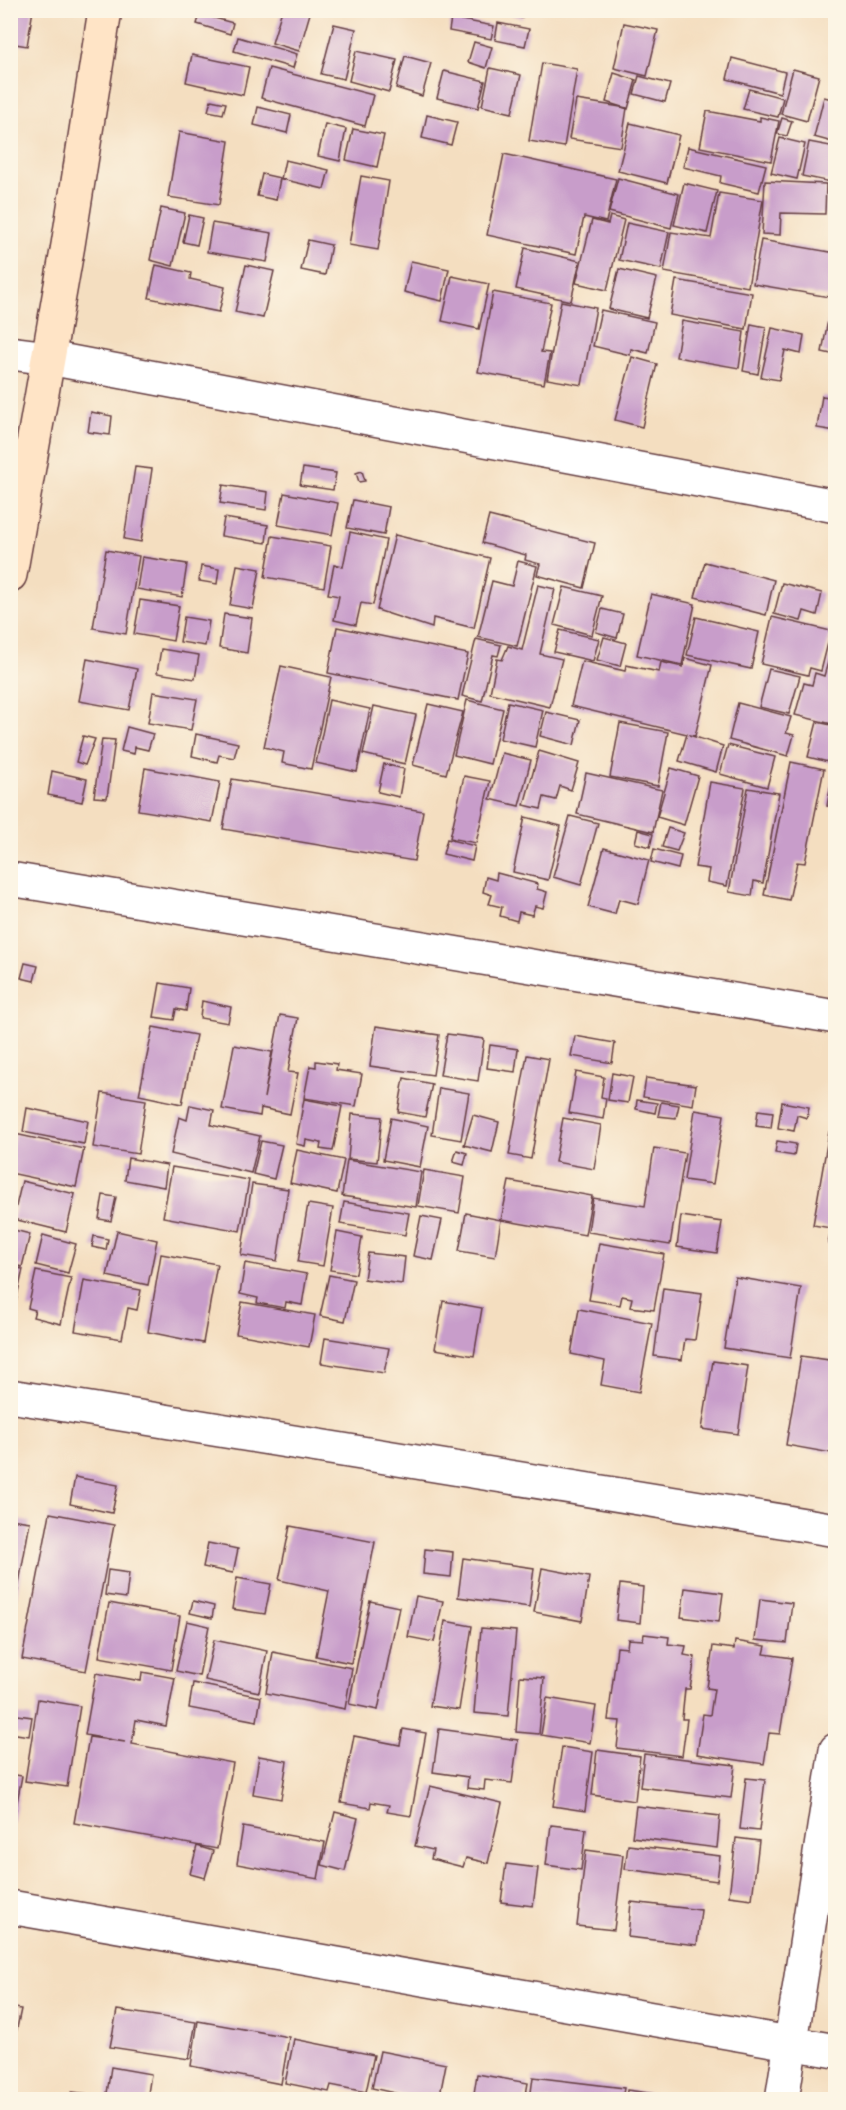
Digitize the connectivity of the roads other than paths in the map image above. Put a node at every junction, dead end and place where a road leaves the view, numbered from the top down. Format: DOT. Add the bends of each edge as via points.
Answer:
graph roads {
  1 [pos="105,10"];
  2 [pos="10,353"];
  3 [pos="49,358"];
  4 [pos="836,506"];
  5 [pos="10,574"];
  6 [pos="10,879"];
  7 [pos="836,1017"];
  8 [pos="10,1396"];
  9 [pos="836,1530"];
  10 [pos="836,1750"];
  11 [pos="10,1907"];
  12 [pos="791,2043"];
  13 [pos="836,2050"];
  14 [pos="782,2100"];
  1 -- 3 [label="main road"];
  2 -- 3 [label="street"];
  3 -- 4 [label="street"];
  3 -- 5 [label="main road"];
  6 -- 7 [label="street"];
  8 -- 9 [label="street"];
  10 -- 12 [label="street"];
  11 -- 12 [label="street"];
  12 -- 13 [label="street"];
  12 -- 14 [label="street"];
}
